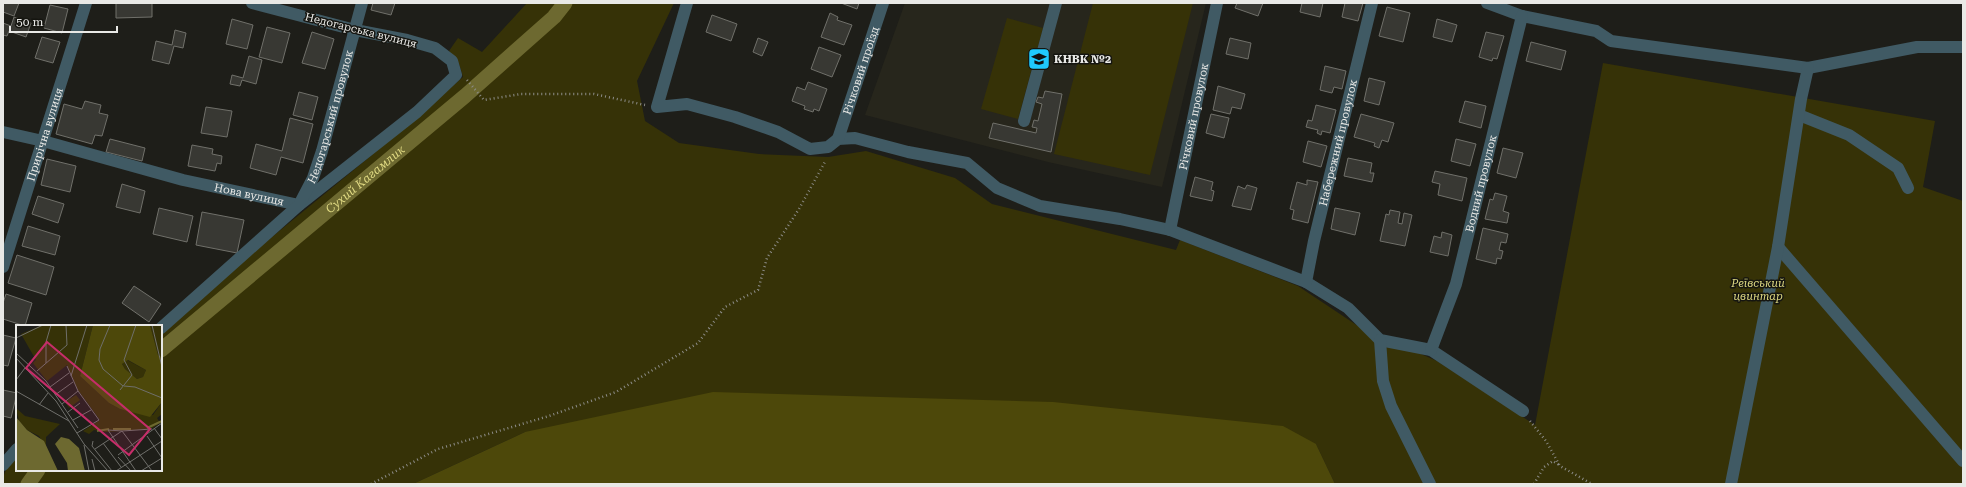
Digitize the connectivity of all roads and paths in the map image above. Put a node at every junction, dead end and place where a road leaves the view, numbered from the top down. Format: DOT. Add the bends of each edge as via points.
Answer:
graph roads {
  1 [pos="86,3"];
  2 [pos="252,3"];
  3 [pos="362,3"];
  4 [pos="687,3"];
  5 [pos="883,3"];
  6 [pos="1056,3"];
  7 [pos="1217,3"];
  8 [pos="1372,3"];
  9 [pos="1487,3"];
  10 [pos="1522,16"];
  11 [pos="354,30"];
  12 [pos="1963,47"];
  13 [pos="1808,68"];
  14 [pos="461,78"];
  15 [pos="657,107"];
  16 [pos="1799,115"];
  17 [pos="1024,121"];
  18 [pos="3,132"];
  19 [pos="838,139"];
  20 [pos="43,141"];
  21 [pos="828,158"];
  22 [pos="1908,188"];
  23 [pos="299,205"];
  24 [pos="1170,230"];
  25 [pos="1778,247"];
  26 [pos="3,267"];
  27 [pos="1306,282"];
  28 [pos="162,327"];
  29 [pos="1380,340"];
  30 [pos="1431,350"];
  31 [pos="1523,411"];
  32 [pos="16,450"];
  33 [pos="1963,461"];
  34 [pos="3,465"];
  35 [pos="1560,466"];
  36 [pos="371,484"];
  37 [pos="1430,484"];
  38 [pos="1534,484"];
  39 [pos="1592,484"];
  40 [pos="1731,484"];
  1 -- 20 [label="street, Прирічна вулиця"];
  2 -- 11 [label="street, Недогарська вулиця"];
  3 -- 11 [label="street, Недогарський провулок"];
  4 -- 15 [label="street"];
  5 -- 19 [label="street, Річковий проїзд"];
  6 -- 17 [label="street"];
  7 -- 24 [label="street, Річковий провулок"];
  8 -- 27 [label="street, Набережний провулок"];
  9 -- 10 [label="street"];
  10 -- 13 [label="street" via="1596,31 1611,41"];
  10 -- 30 [label="street, Водний провулок" via="1456,284"];
  11 -- 14 [label="street, Недогарська вулиця" via="435,48 452,61"];
  11 -- 23 [label="street, Недогарський провулок" via="322,151 313,178"];
  12 -- 13 [label="street" via="1917,47"];
  13 -- 16 [label="street"];
  14 -- 15 [label="path" via="484,100 521,94 594,94"];
  14 -- 23 [label="street, Нова вулиця"];
  15 -- 19 [label="street" via="687,104 735,117 778,132 810,149 828,147"];
  16 -- 22 [label="street" via="1849,135 1898,168"];
  16 -- 25 [label="street"];
  18 -- 20 [label="street, Нова вулиця"];
  19 -- 24 [label="street" via="855,138 967,164 997,188 1040,206 1120,218"];
  20 -- 23 [label="street, Нова вулиця" via="183,180"];
  20 -- 26 [label="street, Прирічна вулиця"];
  21 -- 36 [label="path" via="767,258 758,290 725,307 698,343 616,392 549,416 438,449"];
  23 -- 28 [label="street"];
  24 -- 27 [label="street"];
  25 -- 33 [label="street"];
  25 -- 40 [label="street"];
  27 -- 29 [label="street" via="1348,308"];
  29 -- 30 [label="street"];
  29 -- 37 [label="street" via="1383,381 1391,406"];
  30 -- 31 [label="street"];
  31 -- 35 [label="path"];
  32 -- 34 [label="street"];
  35 -- 38 [label="path" via="1553,461 1544,467"];
  35 -- 39 [label="path"];
}
